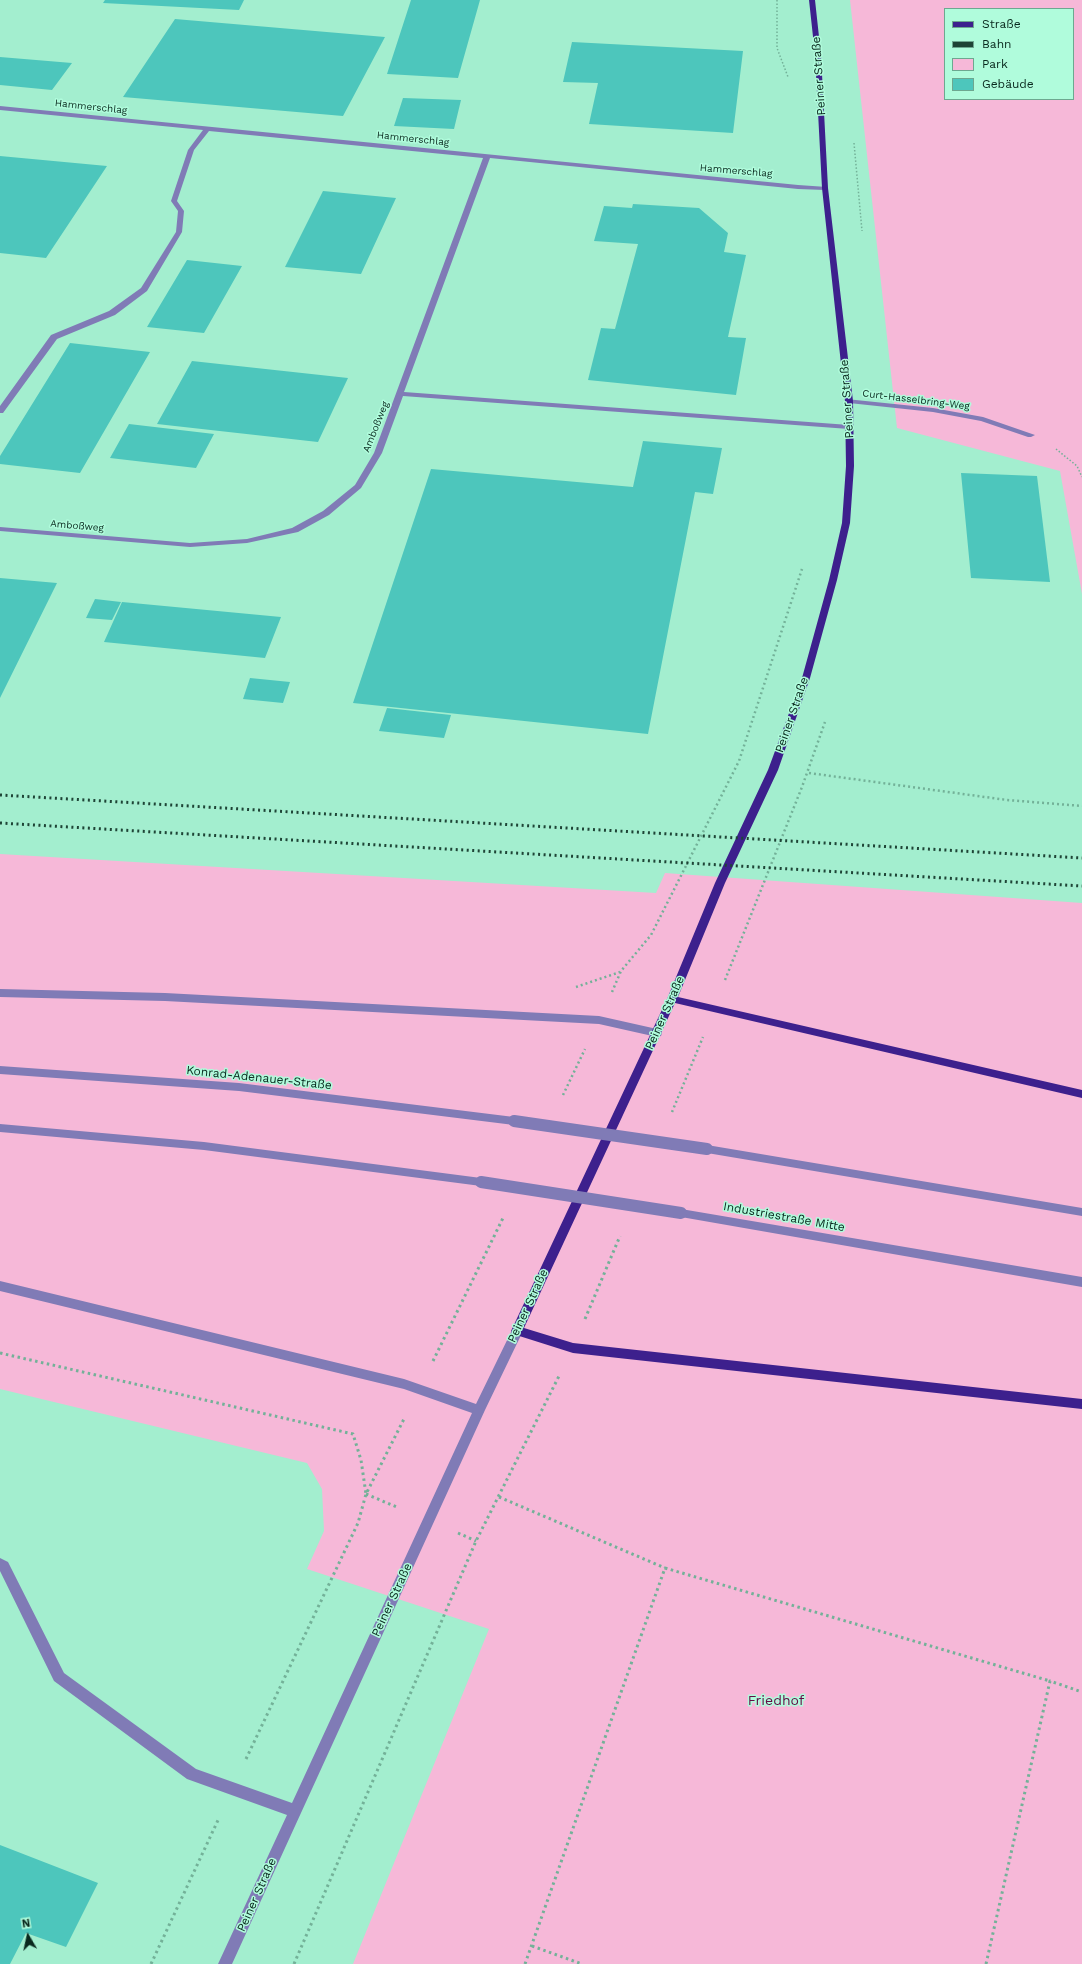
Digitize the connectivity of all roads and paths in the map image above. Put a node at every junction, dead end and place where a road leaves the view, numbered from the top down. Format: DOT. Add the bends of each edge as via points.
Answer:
graph roads {
  1 [pos="777,0"];
  2 [pos="812,0"];
  3 [pos="791,84"];
  4 [pos="0,108"];
  5 [pos="207,129"];
  6 [pos="487,157"];
  7 [pos="825,188"];
  8 [pos="400,394"];
  9 [pos="849,401"];
  10 [pos="0,411"];
  11 [pos="849,427"];
  12 [pos="1031,435"];
  13 [pos="1082,477"];
  14 [pos="0,529"];
  15 [pos="803,566"];
  16 [pos="809,773"];
  17 [pos="1082,806"];
  18 [pos="0,993"];
  19 [pos="672,999"];
  20 [pos="599,1020"];
  21 [pos="657,1033"];
  22 [pos="0,1070"];
  23 [pos="1082,1094"];
  24 [pos="561,1098"];
  25 [pos="0,1128"];
  26 [pos="506,1212"];
  27 [pos="1082,1212"];
  28 [pos="1082,1282"];
  29 [pos="0,1286"];
  30 [pos="517,1331"];
  31 [pos="0,1353"];
  32 [pos="419,1389"];
  33 [pos="1082,1404"];
  34 [pos="479,1410"];
  35 [pos="366,1494"];
  36 [pos="499,1497"];
  37 [pos="476,1541"];
  38 [pos="0,1564"];
  39 [pos="665,1568"];
  40 [pos="1050,1681"];
  41 [pos="1082,1692"];
  42 [pos="233,1788"];
  43 [pos="295,1811"];
  44 [pos="532,1946"];
  45 [pos="151,1964"];
  46 [pos="225,1964"];
  47 [pos="294,1964"];
  48 [pos="525,1964"];
  49 [pos="582,1964"];
  50 [pos="986,1964"];
  1 -- 3 [label="path" via="777,48"];
  2 -- 7 [label="main road, Peiner Straße" via="818,55"];
  4 -- 5 [label="street, Hammerschlag"];
  5 -- 6 [label="street, Hammerschlag"];
  5 -- 10 [label="street" via="191,150 174,201 181,211 179,232 144,289 112,313 54,336"];
  6 -- 7 [label="street, Hammerschlag"];
  6 -- 8 [label="street, Amboßweg"];
  7 -- 9 [label="main road, Peiner Straße"];
  8 -- 11 [label="street"];
  8 -- 14 [label="street, Amboßweg" via="378,453 358,486 326,513 295,530 247,541 190,545"];
  9 -- 11 [label="main road, Peiner Straße"];
  9 -- 12 [label="street, Curt-Hasselbring-Weg" via="933,410 983,419"];
  11 -- 19 [label="main road, Peiner Straße" via="850,466 846,523 806,678 773,770 720,883"];
  12 -- 13 [label="path" via="1058,450 1077,466"];
  15 -- 20 [label="path" via="739,761 651,935 621,971"];
  16 -- 17 [label="path" via="999,799"];
  18 -- 20 [label="street" via="165,997"];
  19 -- 21 [label="main road, Peiner Straße"];
  19 -- 23 [label="main road"];
  20 -- 21 [label="street"];
  20 -- 24 [label="path"];
  21 -- 30 [label="main road, Peiner Straße"];
  22 -- 27 [label="street, Konrad-Adenauer-Straße, bridge" via="239,1087 514,1121 707,1149"];
  25 -- 28 [label="street, Industriestraße Mitte, bridge" via="204,1146 481,1182 681,1213"];
  26 -- 32 [label="path"];
  29 -- 32 [label="street"];
  30 -- 33 [label="main road" via="573,1348"];
  30 -- 34 [label="street, Peiner Straße"];
  31 -- 35 [label="path" via="353,1434 361,1460"];
  32 -- 34 [label="street"];
  32 -- 35 [label="path"];
  34 -- 43 [label="street, Peiner Straße"];
  35 -- 42 [label="path" via="358,1523"];
  36 -- 39 [label="path"];
  37 -- 47 [label="path"];
  38 -- 42 [label="street" via="4,1566 59,1677 192,1774"];
  39 -- 40 [label="path"];
  39 -- 44 [label="path"];
  40 -- 41 [label="path"];
  40 -- 50 [label="path"];
  42 -- 43 [label="street"];
  42 -- 45 [label="path"];
  43 -- 46 [label="street, Peiner Straße"];
  44 -- 48 [label="path"];
  44 -- 49 [label="path"];
}
